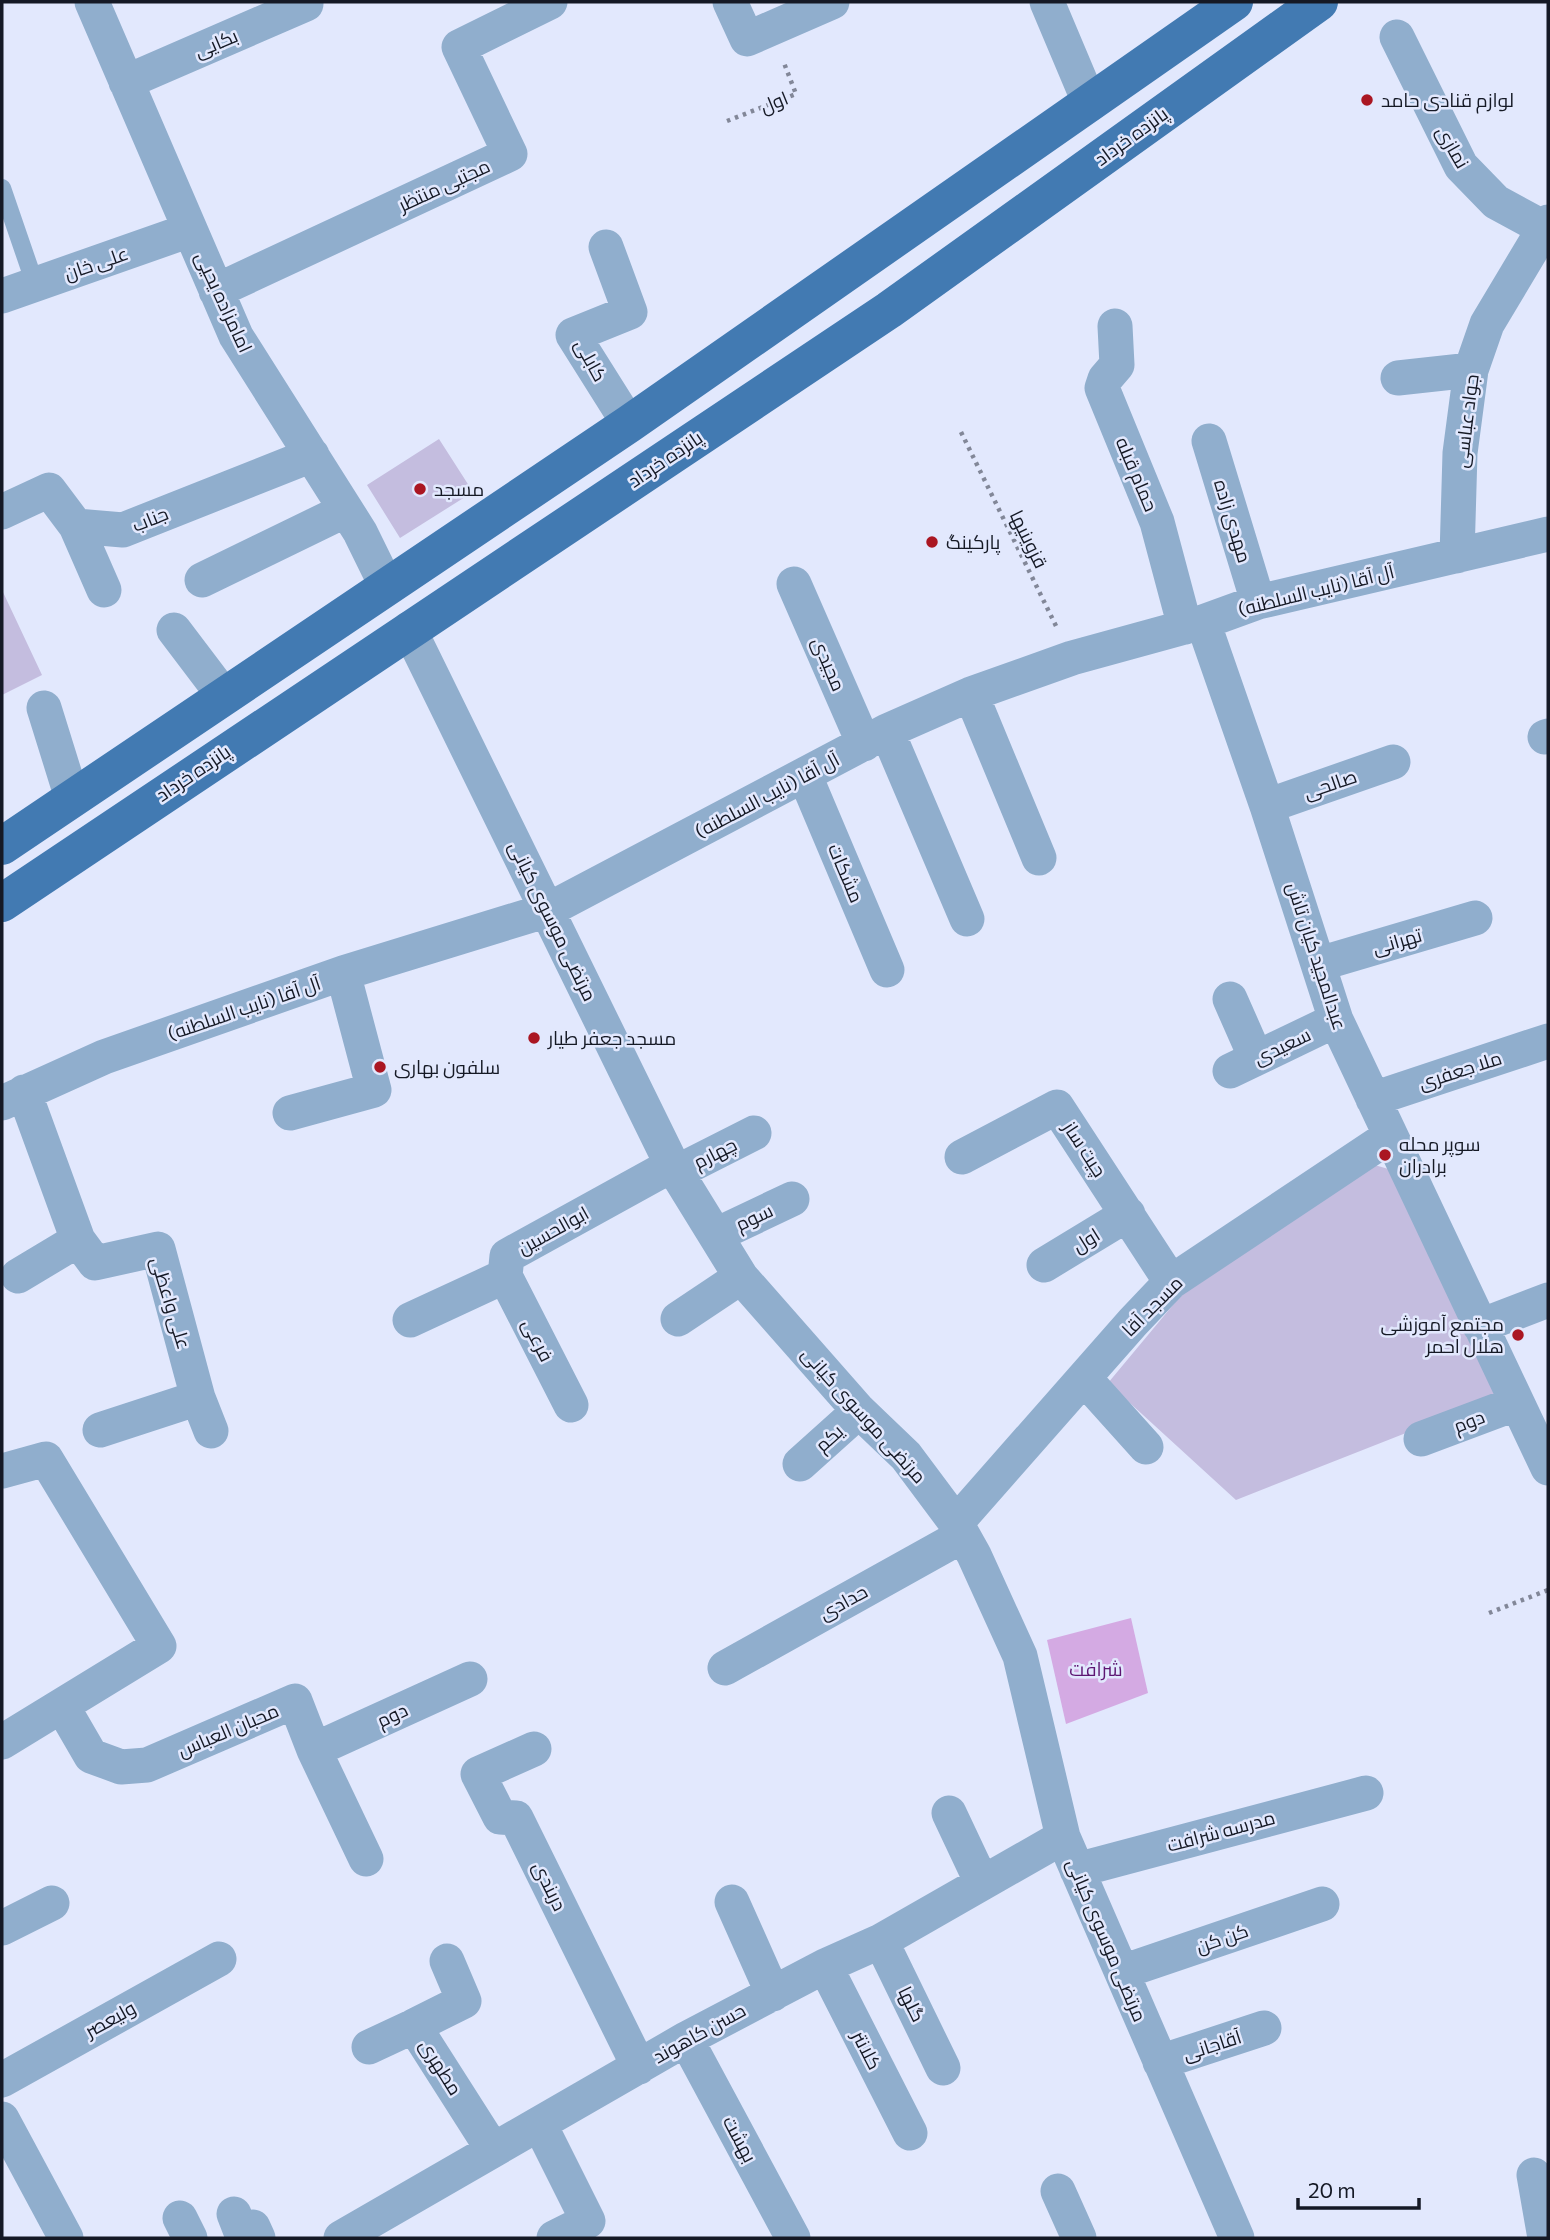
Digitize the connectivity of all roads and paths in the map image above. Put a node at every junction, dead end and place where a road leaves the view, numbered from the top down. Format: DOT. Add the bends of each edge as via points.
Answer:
graph roads {
  1 [pos="92,2"];
  2 [pos="730,2"];
  3 [pos="832,2"];
  4 [pos="1047,2"];
  5 [pos="1234,2"];
  6 [pos="1319,2"];
  7 [pos="306,4"];
  8 [pos="537,5"];
  9 [pos="770,30"];
  10 [pos="1397,37"];
  11 [pos="126,82"];
  12 [pos="1090,104"];
  13 [pos="727,121"];
  14 [pos="2,188"];
  15 [pos="1547,225"];
  16 [pos="190,230"];
  17 [pos="906,232"];
  18 [pos="606,247"];
  19 [pos="939,274"];
  20 [pos="35,284"];
  21 [pos="216,291"];
  22 [pos="2,296"];
  23 [pos="1115,326"];
  24 [pos="1471,370"];
  25 [pos="1398,377"];
  26 [pos="629,424"];
  27 [pos="961,432"];
  28 [pos="1209,440"];
  29 [pos="312,455"];
  30 [pos="346,510"];
  31 [pos="2,512"];
  32 [pos="76,526"];
  33 [pos="1545,545"];
  34 [pos="1457,556"];
  35 [pos="202,580"];
  36 [pos="794,584"];
  37 [pos="387,587"];
  38 [pos="104,590"];
  39 [pos="1258,602"];
  40 [pos="1194,624"];
  41 [pos="409,629"];
  42 [pos="174,630"];
  43 [pos="1072,658"];
  44 [pos="971,694"];
  45 [pos="224,696"];
  46 [pos="44,708"];
  47 [pos="876,738"];
  48 [pos="1393,762"];
  49 [pos="805,776"];
  50 [pos="72,798"];
  51 [pos="1267,806"];
  52 [pos="2,846"];
  53 [pos="1039,858"];
  54 [pos="2,903"];
  55 [pos="548,910"];
  56 [pos="1475,918"];
  57 [pos="967,919"];
  58 [pos="1319,964"];
  59 [pos="887,970"];
  60 [pos="343,973"];
  61 [pos="1230,999"];
  62 [pos="1336,1020"];
  63 [pos="1548,1041"];
  64 [pos="13,1097"];
  65 [pos="1373,1099"];
  66 [pos="290,1113"];
  67 [pos="754,1133"];
  68 [pos="1390,1136"];
  69 [pos="962,1157"];
  70 [pos="674,1169"];
  71 [pos="792,1199"];
  72 [pos="1128,1214"];
  73 [pos="716,1235"];
  74 [pos="78,1240"];
  75 [pos="1044,1265"];
  76 [pos="18,1276"];
  77 [pos="505,1276"];
  78 [pos="741,1277"];
  79 [pos="1171,1282"];
  80 [pos="1548,1300"];
  81 [pos="678,1319"];
  82 [pos="410,1320"];
  83 [pos="1480,1326"];
  84 [pos="1084,1378"];
  85 [pos="198,1398"];
  86 [pos="1517,1403"];
  87 [pos="571,1405"];
  88 [pos="859,1411"];
  89 [pos="100,1430"];
  90 [pos="211,1432"];
  91 [pos="1421,1439"];
  92 [pos="1146,1447"];
  93 [pos="800,1464"];
  94 [pos="1548,1468"];
  95 [pos="2,1471"];
  96 [pos="959,1530"];
  97 [pos="1548,1590"];
  98 [pos="1489,1613"];
  99 [pos="725,1668"];
  100 [pos="470,1679"];
  101 [pos="62,1706"];
  102 [pos="2,1742"];
  103 [pos="534,1749"];
  104 [pos="314,1751"];
  105 [pos="1366,1793"];
  106 [pos="949,1813"];
  107 [pos="1063,1837"];
  108 [pos="366,1859"];
  109 [pos="1077,1870"];
  110 [pos="982,1883"];
  111 [pos="732,1902"];
  112 [pos="52,1903"];
  113 [pos="1322,1904"];
  114 [pos="2,1928"];
  115 [pos="881,1941"];
  116 [pos="219,1959"];
  117 [pos="447,1961"];
  118 [pos="825,1966"];
  119 [pos="1122,1972"];
  120 [pos="773,1994"];
  121 [pos="414,2026"];
  122 [pos="1264,2028"];
  123 [pos="686,2039"];
  124 [pos="369,2047"];
  125 [pos="1160,2062"];
  126 [pos="639,2067"];
  127 [pos="943,2068"];
  128 [pos="2,2080"];
  129 [pos="2,2119"];
  130 [pos="540,2125"];
  131 [pos="910,2133"];
  132 [pos="493,2150"];
  133 [pos="1534,2175"];
  134 [pos="1058,2191"];
  135 [pos="234,2214"];
  136 [pos="1225,2235"];
  137 [pos="66,2238"];
  138 [pos="258,2238"];
  139 [pos="341,2238"];
  140 [pos="556,2238"];
  141 [pos="793,2238"];
  142 [pos="1079,2238"];
  143 [pos="1545,2238"];
  1 -- 11 [label="street, امامزاده یحیی"];
  2 -- 9 [label="street" via="747,40"];
  3 -- 9 [label="street"];
  4 -- 12 [label="street"];
  5 -- 12 [label="main road"];
  6 -- 19 [label="main road, پانزده خرداد"];
  7 -- 11 [label="street, بکایی"];
  8 -- 21 [label="street, مجتبی منتظر" via="459,47 510,154"];
  9 -- 13 [label="path, اول" via="796,94"];
  10 -- 15 [label="street, نمازی" via="1461,166 1496,202"];
  11 -- 16 [label="street, امامزاده یحیی"];
  12 -- 17 [label="main road"];
  14 -- 20 [label="lane"];
  15 -- 24 [label="street, جواد عباسی" via="1486,324"];
  16 -- 20 [label="street, علی خان"];
  16 -- 21 [label="street, امامزاده یحیی"];
  17 -- 19 [label="main road"];
  17 -- 26 [label="main road"];
  18 -- 26 [label="street, کابلی" via="630,312 573,335"];
  19 -- 41 [label="main road, پانزده خرداد"];
  20 -- 22 [label="street, علی خان"];
  21 -- 29 [label="street, امامزاده یحیی" via="236,337"];
  23 -- 40 [label="street, حمام قبله" via="1117,365 1102,388"];
  24 -- 25 [label="street"];
  24 -- 34 [label="street, جواد عباسی" via="1460,453"];
  26 -- 37 [label="main road"];
  27 -- 43 [label="path, قزوینیها"];
  28 -- 39 [label="street, مهدی زاده"];
  29 -- 30 [label="street, امامزاده یحیی"];
  29 -- 32 [label="street, جناب" via="123,530"];
  30 -- 35 [label="street"];
  30 -- 37 [label="street, امامزاده یحیی"];
  31 -- 32 [label="street" via="50,489"];
  32 -- 38 [label="street"];
  33 -- 34 [label="street, آل آقا (نایب السلطنه)"];
  34 -- 39 [label="street, آل آقا (نایب السلطنه)"];
  36 -- 47 [label="street, مجیدی"];
  37 -- 45 [label="main road"];
  39 -- 40 [label="street, آل آقا (نایب السلطنه)"];
  40 -- 43 [label="street, آل آقا (نایب السلطنه)"];
  40 -- 51 [label="street, عبدالمجید کیان تاش"];
  41 -- 54 [label="main road, پانزده خرداد"];
  41 -- 55 [label="street, مرتضی موسوی کیانی"];
  42 -- 45 [label="street"];
  43 -- 44 [label="street, آل آقا (نایب السلطنه)"];
  44 -- 47 [label="street, آل آقا (نایب السلطنه)"];
  44 -- 53 [label="street"];
  45 -- 50 [label="main road"];
  46 -- 50 [label="street"];
  47 -- 49 [label="street, آل آقا (نایب السلطنه)"];
  47 -- 57 [label="street, مجیدی"];
  48 -- 51 [label="street, صالحی"];
  49 -- 55 [label="street, آل آقا (نایب السلطنه)"];
  49 -- 59 [label="street, مشکات"];
  50 -- 52 [label="main road"];
  51 -- 58 [label="street, عبدالمجید کیان تاش"];
  55 -- 60 [label="street, آل آقا (نایب السلطنه)"];
  55 -- 70 [label="street, مرتضی موسوی کیانی"];
  56 -- 58 [label="street, تهرانی"];
  58 -- 62 [label="street, عبدالمجید کیان تاش"];
  60 -- 64 [label="street, آل آقا (نایب السلطنه)" via="104,1057"];
  60 -- 66 [label="street" via="374,1090"];
  61 -- 62 [label="street, سعیدی" via="1243,1065"];
  62 -- 65 [label="street, عبدالمجید کیان تاش"];
  63 -- 65 [label="street, ملا جعفری"];
  64 -- 74 [label="street, علی واعظی"];
  65 -- 68 [label="street, عبدالمجید کیان تاش"];
  67 -- 70 [label="street, چهارم"];
  68 -- 79 [label="street, مسجد آقا"];
  68 -- 83 [label="street, عبدالمجید کیان تاش"];
  69 -- 72 [label="street, چیت ساز" via="1057,1107"];
  70 -- 73 [label="street, مرتضی موسوی کیانی"];
  70 -- 77 [label="street, ابوالحسین" via="507,1256"];
  71 -- 73 [label="street, سوم"];
  72 -- 75 [label="street, اول"];
  72 -- 79 [label="street, چیت ساز"];
  73 -- 78 [label="street, مرتضی موسوی کیانی"];
  74 -- 76 [label="street"];
  74 -- 85 [label="street, علی واعظی" via="95,1263 158,1250"];
  77 -- 82 [label="street, ابوالحسین"];
  77 -- 87 [label="street, فرعی"];
  78 -- 81 [label="street"];
  78 -- 88 [label="street, مرتضی موسوی کیانی"];
  79 -- 84 [label="street, مسجد آقا"];
  80 -- 83 [label="street"];
  83 -- 86 [label="street, عبدالمجید کیان تاش"];
  84 -- 92 [label="street"];
  84 -- 96 [label="street, مسجد آقا"];
  85 -- 89 [label="street"];
  85 -- 90 [label="street, علی واعظی"];
  86 -- 91 [label="street, دوم"];
  86 -- 94 [label="street, عبدالمجید کیان تاش"];
  88 -- 93 [label="street, یکم"];
  88 -- 96 [label="street, مرتضی موسوی کیانی" via="906,1456"];
  95 -- 101 [label="street" via="46,1458 159,1646"];
  96 -- 99 [label="street, حدادی"];
  96 -- 107 [label="street, مرتضی موسوی کیانی" via="1020,1656"];
  97 -- 98 [label="path"];
  100 -- 104 [label="street, دوم"];
  101 -- 102 [label="street"];
  101 -- 104 [label="street, محبان العباس" via="91,1756 121,1767 147,1765 295,1701"];
  103 -- 126 [label="street, دربندی" via="478,1774 500,1817 516,1818"];
  104 -- 108 [label="street, محبان العباس"];
  105 -- 109 [label="street, مدرسه شرافت"];
  106 -- 110 [label="street"];
  107 -- 109 [label="street, مرتضی موسوی کیانی"];
  107 -- 110 [label="street, حسن کاهوند"];
  109 -- 119 [label="street, مرتضی موسوی کیانی"];
  110 -- 115 [label="street, حسن کاهوند"];
  111 -- 120 [label="street"];
  112 -- 114 [label="street"];
  113 -- 119 [label="street, کن کن"];
  115 -- 118 [label="street, حسن کاهوند"];
  115 -- 127 [label="street, گلها"];
  116 -- 128 [label="street, ولیعصر"];
  117 -- 121 [label="street" via="464,2001"];
  118 -- 120 [label="street, حسن کاهوند"];
  118 -- 131 [label="street, کلانتر"];
  119 -- 125 [label="street, مرتضی موسوی کیانی"];
  120 -- 123 [label="street, حسن کاهوند"];
  121 -- 124 [label="street, مطهری"];
  121 -- 132 [label="street, مطهری"];
  122 -- 125 [label="street, آقاجانی"];
  123 -- 126 [label="street, حسن کاهوند"];
  123 -- 141 [label="street, بهشت"];
  125 -- 136 [label="street, مرتضی موسوی کیانی"];
  126 -- 130 [label="street, حسن کاهوند"];
  129 -- 137 [label="street"];
  130 -- 132 [label="street, حسن کاهوند"];
  130 -- 140 [label="street" via="587,2221"];
  132 -- 139 [label="street, حسن کاهوند"];
  133 -- 143 [label="street"];
  134 -- 142 [label="street"];
  135 -- 138 [label="street" via="241,2232 253,2227"];
}
